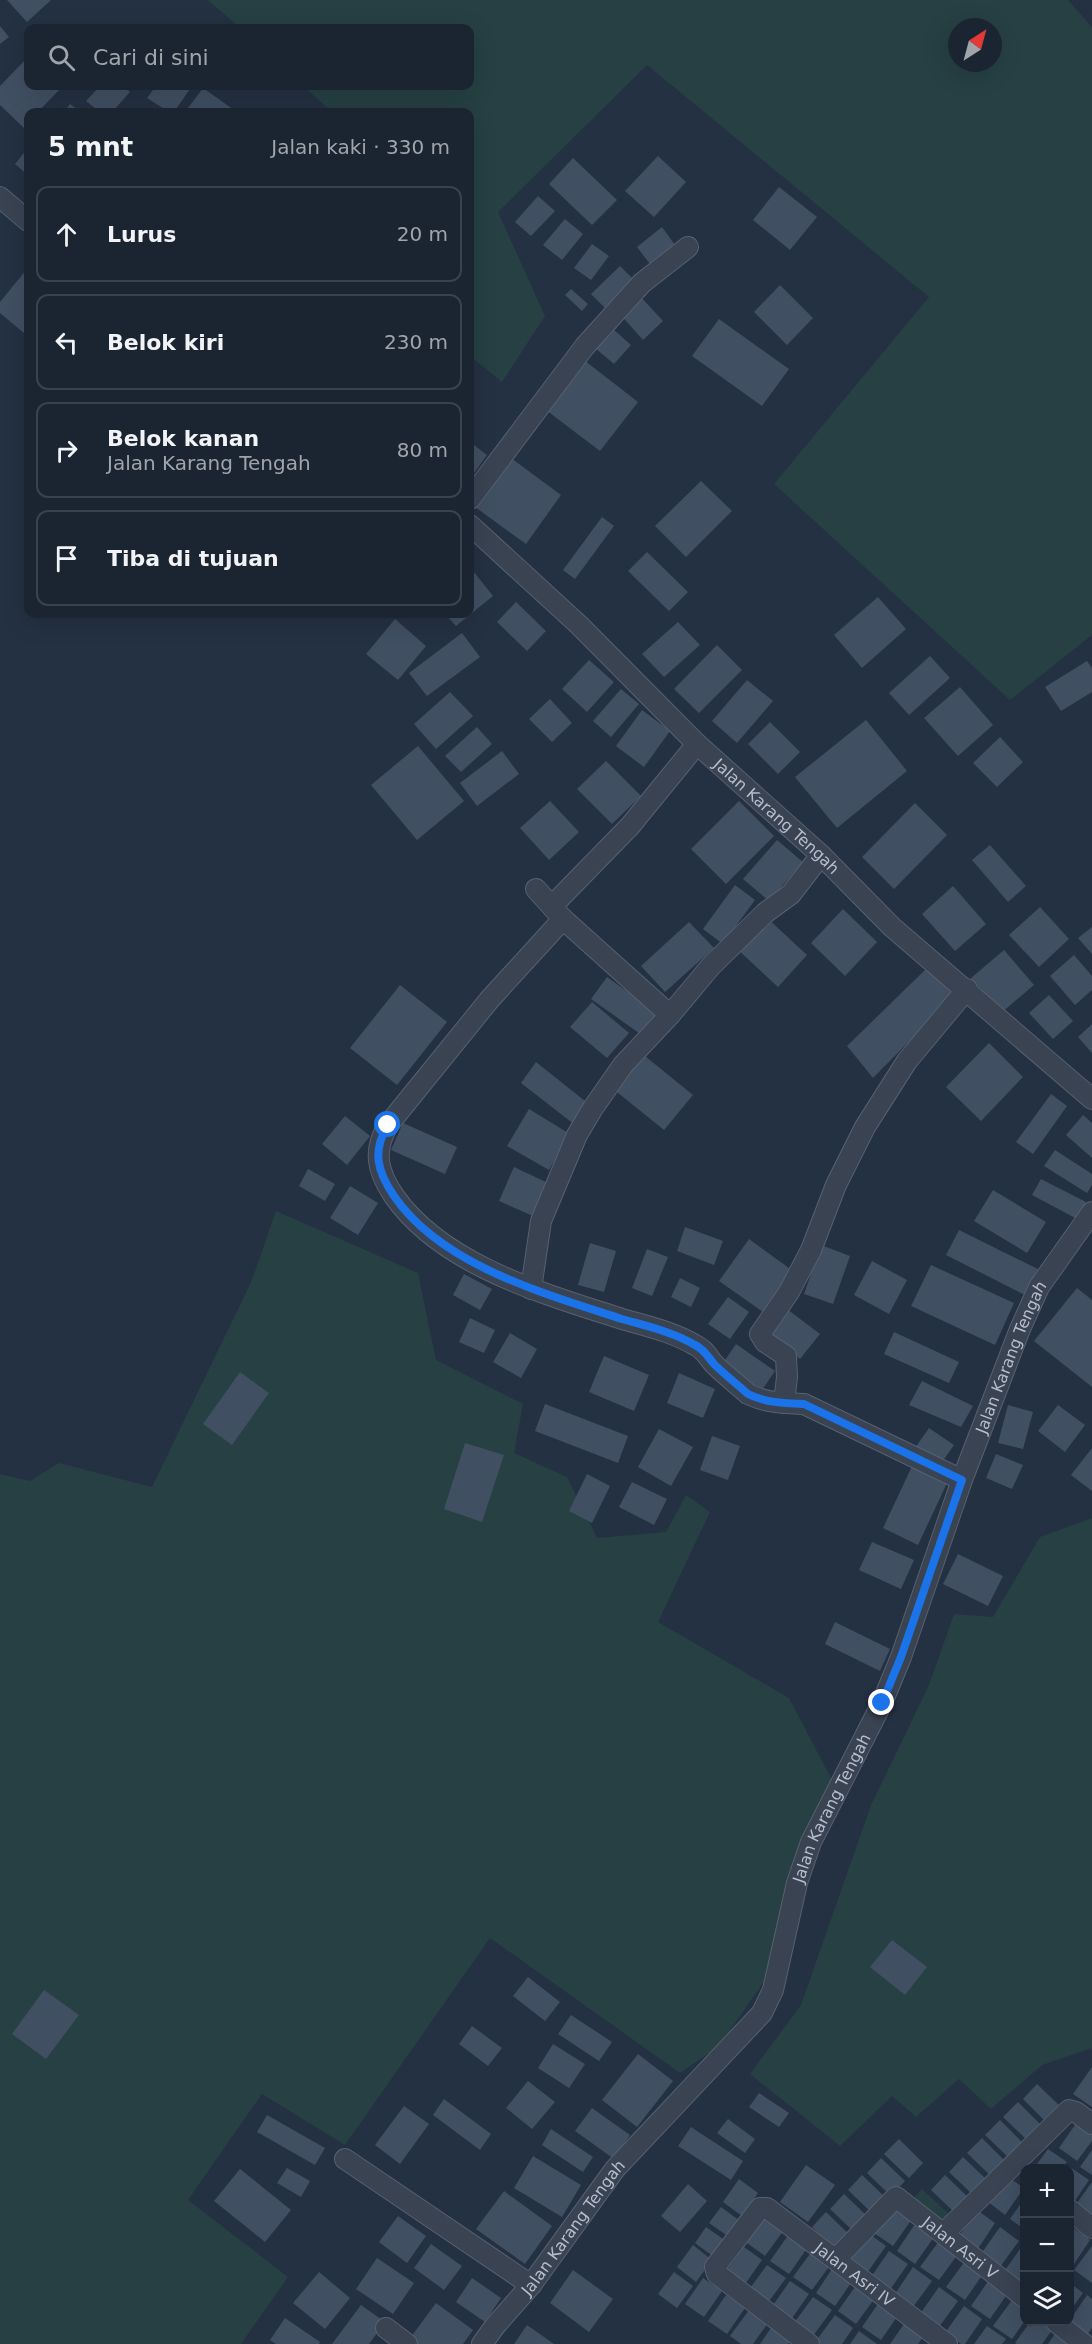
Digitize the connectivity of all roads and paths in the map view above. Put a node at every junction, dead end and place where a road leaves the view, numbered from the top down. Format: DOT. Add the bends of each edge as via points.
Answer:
graph roads {
  1 [pos="0,197"];
  2 [pos="24,218"];
  3 [pos="688,247"];
  4 [pos="474,494"];
  5 [pos="474,529"];
  6 [pos="697,744"];
  7 [pos="821,855"];
  8 [pos="536,889"];
  9 [pos="557,913"];
  10 [pos="967,989"];
  11 [pos="670,1015"];
  12 [pos="1092,1099"];
  13 [pos="1092,1212"];
  14 [pos="531,1289"];
  15 [pos="784,1403"];
  16 [pos="962,1480"];
  17 [pos="1092,2124"];
  18 [pos="345,2159"];
  19 [pos="1018,2171"];
  20 [pos="1074,2213"];
  21 [pos="1092,2228"];
  22 [pos="944,2233"];
  23 [pos="836,2259"];
  24 [pos="531,2285"];
  25 [pos="1020,2294"];
  26 [pos="1061,2326"];
  27 [pos="386,2328"];
  28 [pos="407,2344"];
  29 [pos="482,2344"];
  30 [pos="809,2344"];
  31 [pos="947,2344"];
  32 [pos="1084,2344"];
  1 -- 2 [label="street"];
  3 -- 4 [label="street" via="642,283 585,346"];
  5 -- 6 [label="street, Jalan Karang Tengah" via="579,625"];
  6 -- 7 [label="street, Jalan Karang Tengah"];
  6 -- 9 [label="street"];
  7 -- 10 [label="street, Jalan Karang Tengah" via="892,927"];
  7 -- 11 [label="street" via="791,894 722,954"];
  8 -- 9 [label="street"];
  9 -- 11 [label="street"];
  9 -- 14 [label="street" via="408,1098 382,1134 378,1157 388,1188 419,1226 465,1257"];
  10 -- 12 [label="street, Jalan Karang Tengah"];
  10 -- 15 [label="street" via="907,1061 865,1127 836,1185 811,1250 760,1334 786,1356"];
  11 -- 14 [label="street" via="623,1065 577,1134 541,1221"];
  13 -- 16 [label="street, Jalan Karang Tengah" via="1039,1287"];
  14 -- 15 [label="street" via="694,1344 748,1394"];
  15 -- 16 [label="street" via="804,1404"];
  16 -- 24 [label="street, Jalan Karang Tengah" via="886,1694 811,1842 797,1882 773,1990 762,2013 615,2169"];
  17 -- 19 [label="street" via="1069,2110"];
  18 -- 24 [label="street"];
  19 -- 22 [label="street"];
  20 -- 21 [label="street"];
  22 -- 23 [label="street, Jalan Asri V" via="896,2197"];
  22 -- 25 [label="street, Jalan Asri V"];
  23 -- 30 [label="street, Jalan Asri IV" via="767,2208 760,2208 715,2267 717,2274"];
  23 -- 31 [label="street, Jalan Asri IV"];
  24 -- 29 [label="street, Jalan Karang Tengah"];
  26 -- 32 [label="street"];
  27 -- 28 [label="street"];
}
